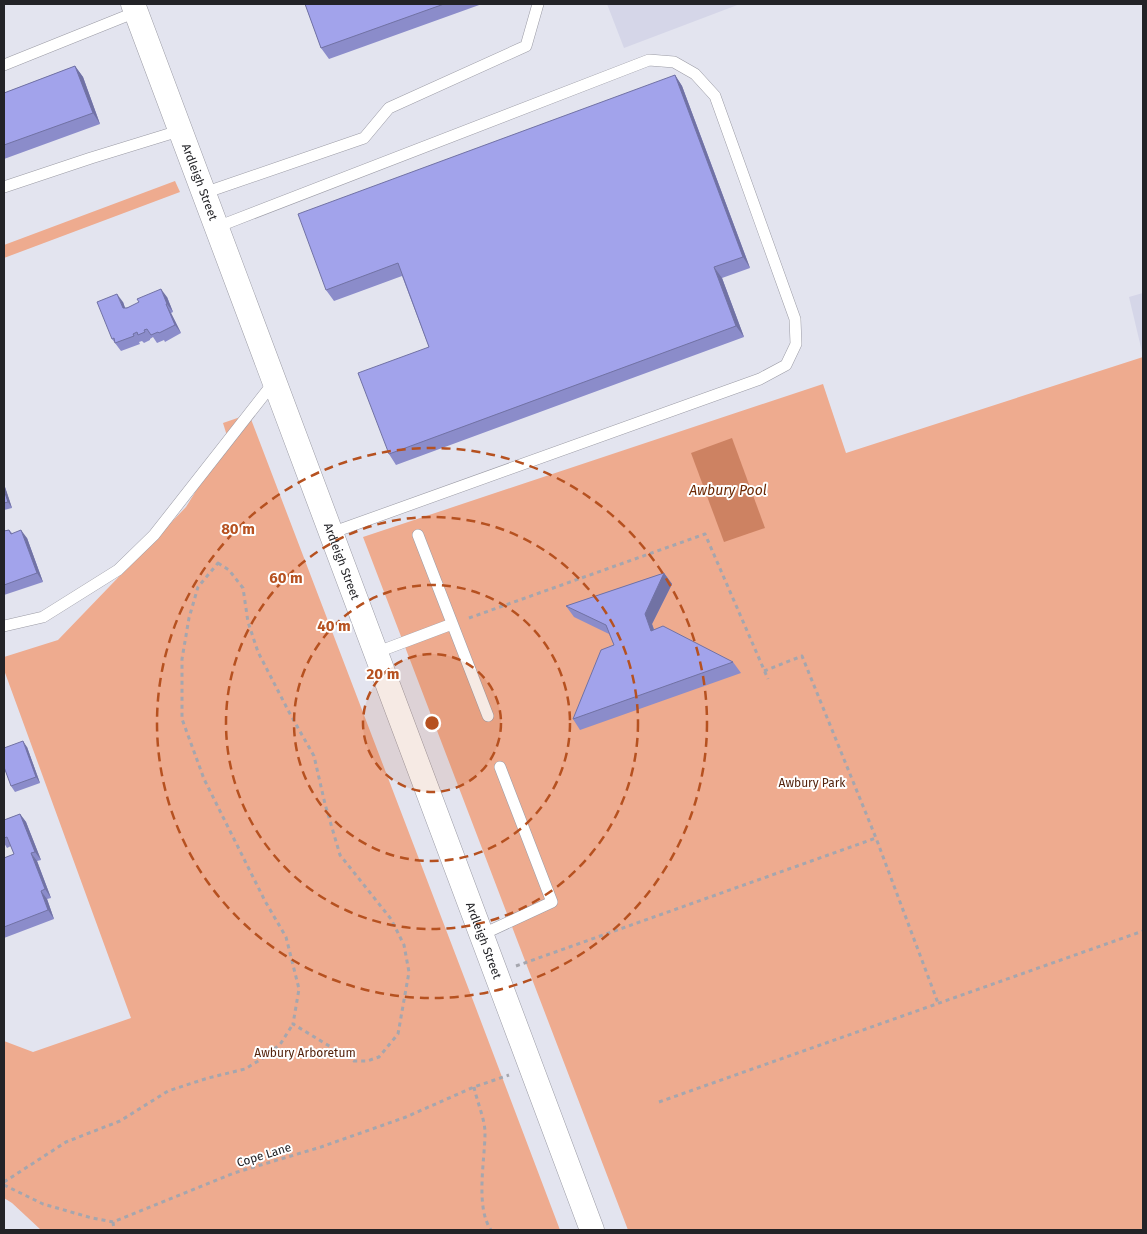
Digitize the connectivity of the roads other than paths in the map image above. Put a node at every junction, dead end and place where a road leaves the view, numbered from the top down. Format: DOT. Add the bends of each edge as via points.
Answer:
graph roads {
  1 [pos="538,4"];
  2 [pos="135,8"];
  3 [pos="4,65"];
  4 [pos="182,130"];
  5 [pos="4,187"];
  6 [pos="204,193"];
  7 [pos="217,227"];
  8 [pos="275,381"];
  9 [pos="331,533"];
  10 [pos="418,535"];
  11 [pos="452,624"];
  12 [pos="4,626"];
  13 [pos="376,653"];
  14 [pos="488,716"];
  15 [pos="500,767"];
  16 [pos="481,935"];
  17 [pos="592,1230"];
  1 -- 6 [label="lane" via="526,46 389,108 364,138"];
  2 -- 3 [label="lane"];
  2 -- 4 [label="street, Ardleigh Street"];
  4 -- 5 [label="lane"];
  4 -- 6 [label="street, Ardleigh Street"];
  6 -- 7 [label="street, Ardleigh Street"];
  7 -- 8 [label="street, Ardleigh Street"];
  7 -- 9 [label="lane" via="649,60 674,62 695,74 715,96 795,318 796,344 786,365 760,379"];
  8 -- 9 [label="street, Ardleigh Street"];
  8 -- 12 [label="lane" via="154,535 118,570 43,617"];
  9 -- 13 [label="street, Ardleigh Street"];
  10 -- 11 [label="lane"];
  11 -- 13 [label="lane"];
  11 -- 14 [label="lane"];
  13 -- 16 [label="street, Ardleigh Street"];
  15 -- 16 [label="lane" via="552,902"];
  16 -- 17 [label="street, Ardleigh Street"];
}
